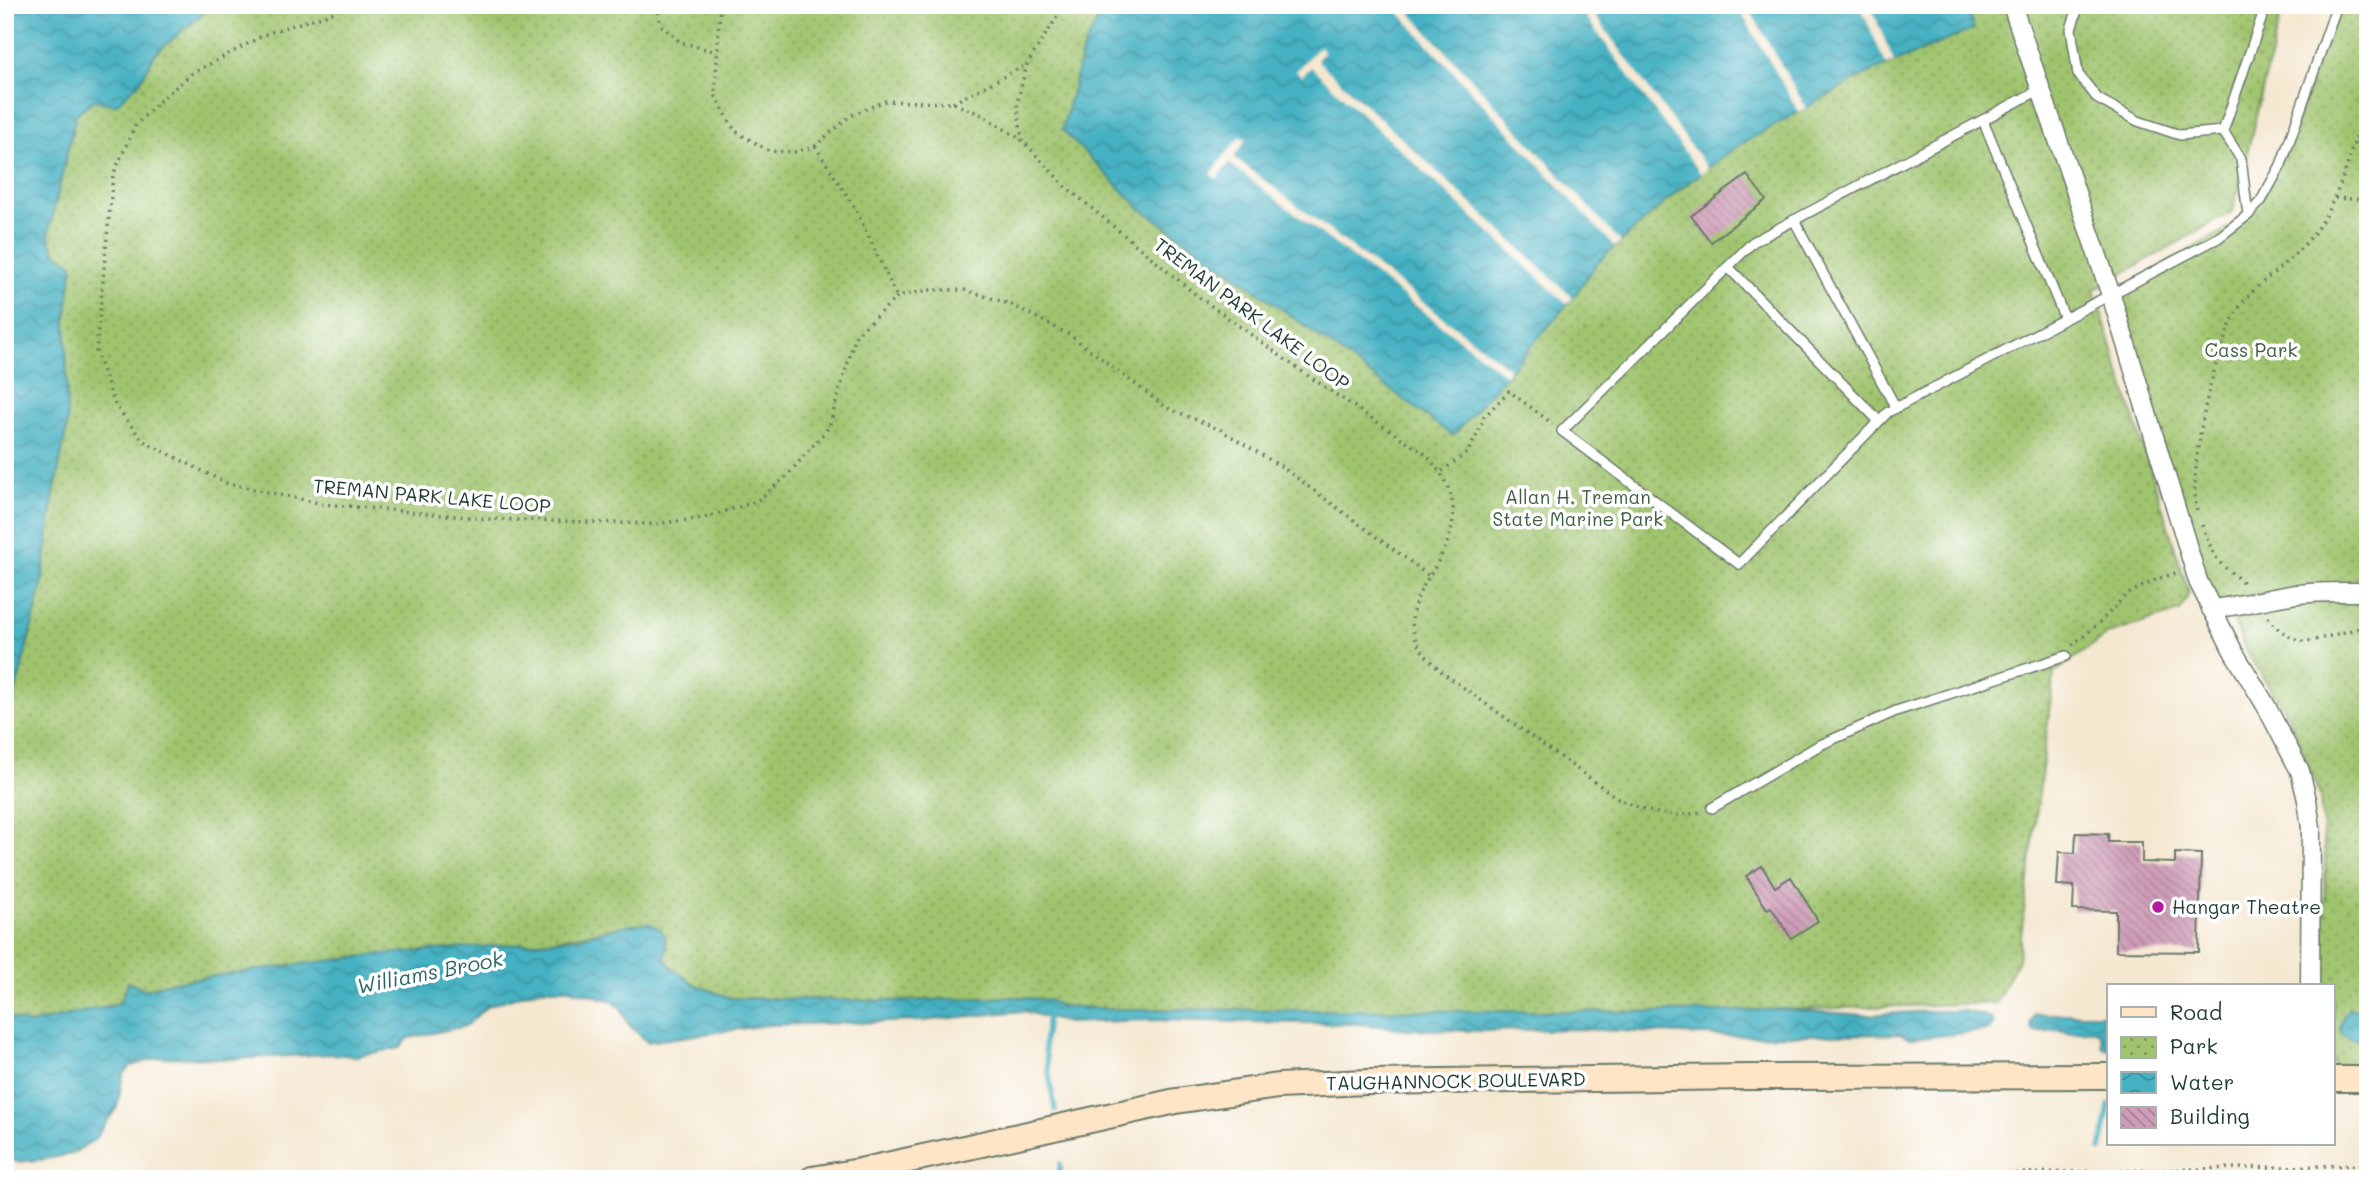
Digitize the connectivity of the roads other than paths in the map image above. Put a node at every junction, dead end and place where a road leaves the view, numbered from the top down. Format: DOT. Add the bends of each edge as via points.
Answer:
graph roads {
  1 [pos="2012,5"];
  2 [pos="2079,5"];
  3 [pos="2266,5"];
  4 [pos="2337,5"];
  5 [pos="2041,89"];
  6 [pos="1983,120"];
  7 [pos="2224,131"];
  8 [pos="2248,215"];
  9 [pos="1794,220"];
  10 [pos="1728,267"];
  11 [pos="2111,295"];
  12 [pos="2065,319"];
  13 [pos="1896,408"];
  14 [pos="1879,421"];
  15 [pos="2368,592"];
  16 [pos="2211,609"];
  17 [pos="2066,656"];
  18 [pos="1712,808"];
  19 [pos="2310,984"];
  20 [pos="2107,1076"];
  21 [pos="2334,1079"];
  22 [pos="2368,1079"];
  23 [pos="812,1179"];
  1 -- 5 [label="street"];
  2 -- 7 [label="lane" via="2071,29 2078,74 2098,99 2138,121 2180,135"];
  3 -- 7 [label="lane"];
  4 -- 8 [label="lane" via="2281,165"];
  5 -- 6 [label="lane"];
  5 -- 11 [label="street"];
  6 -- 9 [label="lane"];
  6 -- 12 [label="lane"];
  7 -- 8 [label="lane" via="2241,159"];
  8 -- 11 [label="lane" via="2218,238"];
  9 -- 10 [label="lane" via="1753,242"];
  9 -- 13 [label="lane"];
  10 -- 14 [label="lane"];
  10 -- 14 [label="lane" via="1562,431 1739,564"];
  11 -- 12 [label="lane"];
  11 -- 16 [label="street" via="2193,569"];
  12 -- 13 [label="lane"];
  13 -- 14 [label="lane"];
  15 -- 16 [label="street" via="2305,593"];
  16 -- 19 [label="street" via="2295,758 2305,790 2312,858"];
  17 -- 18 [label="lane" via="1896,711 1818,746"];
  20 -- 23 [label="main road, TAUGHANNOCK BOULEVARD" via="1764,1076 1289,1085 1176,1101"];
  21 -- 22 [label="main road"];
}
